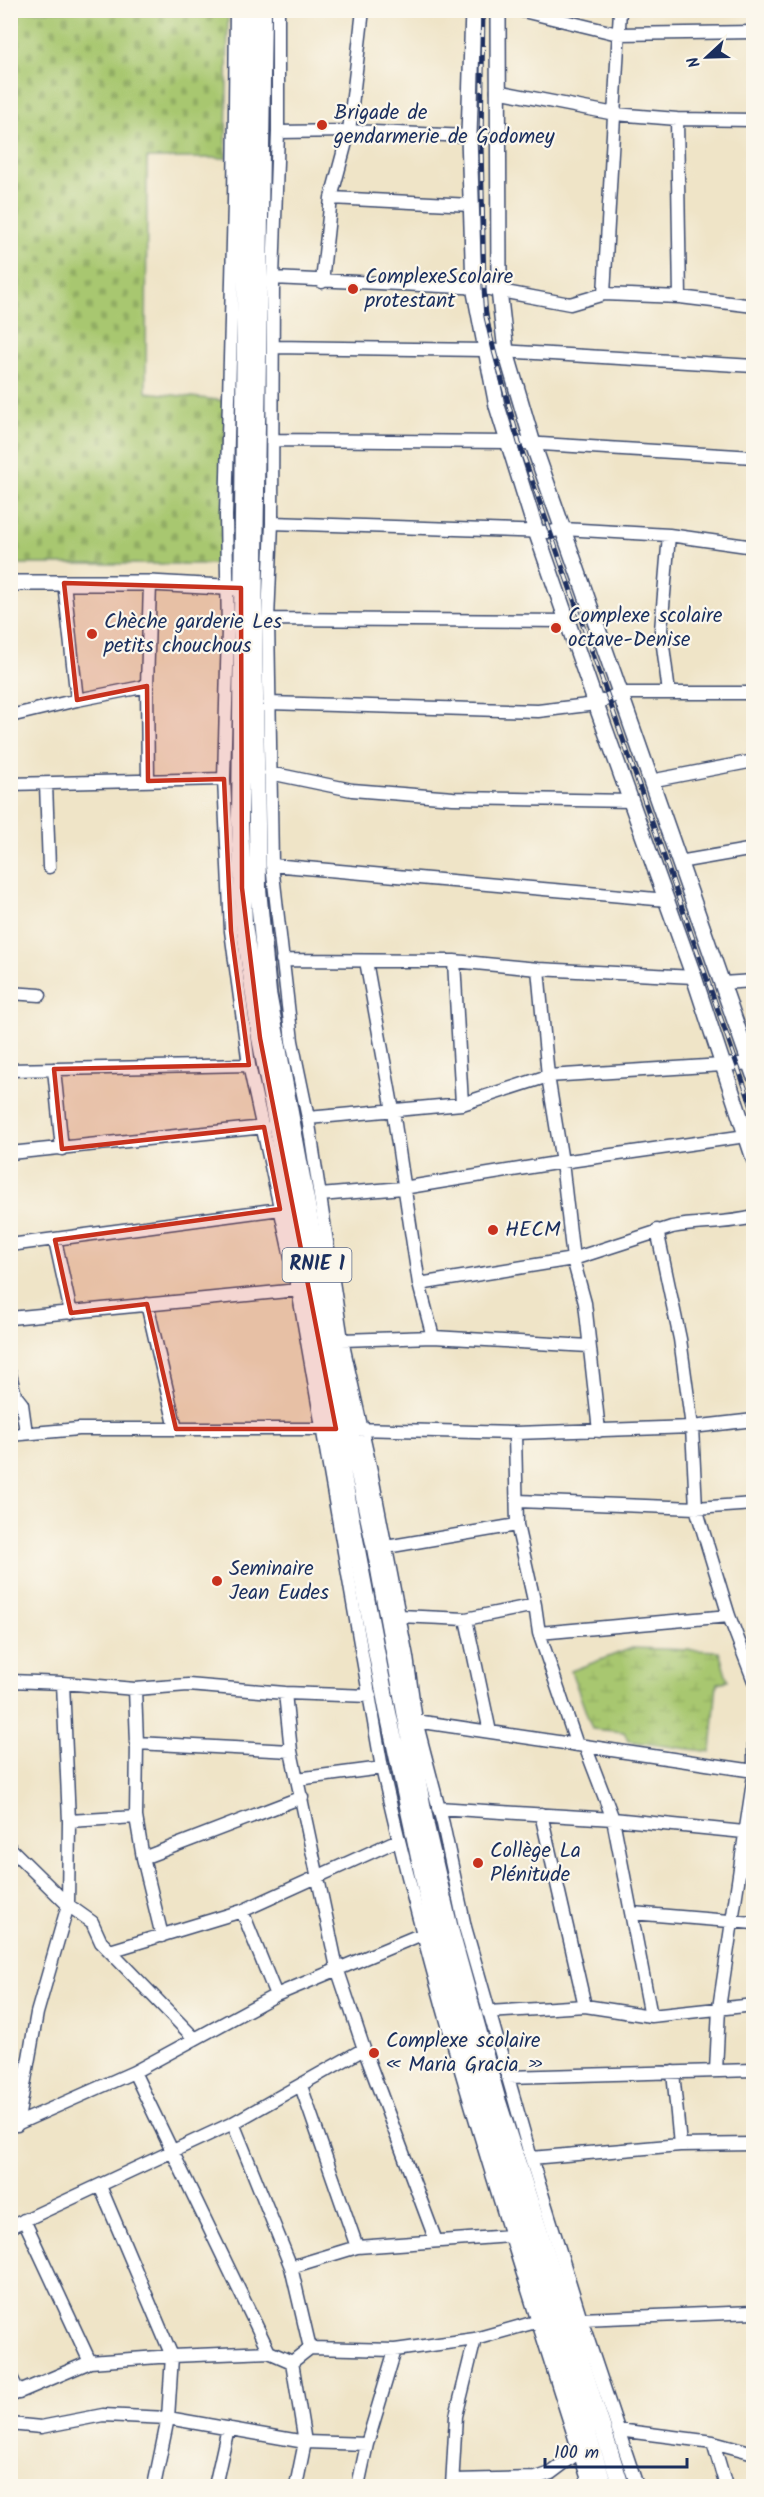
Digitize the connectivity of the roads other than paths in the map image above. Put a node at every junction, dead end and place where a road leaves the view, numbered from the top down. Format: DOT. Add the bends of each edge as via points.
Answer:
graph roads {
  1 [pos="236,10"];
  2 [pos="248,10"];
  3 [pos="263,10"];
  4 [pos="278,10"];
  5 [pos="363,10"];
  6 [pos="473,10"];
  7 [pos="498,10"];
  8 [pos="519,10"];
  9 [pos="620,10"];
  10 [pos="753,32"];
  11 [pos="618,34"];
  12 [pos="497,91"];
  13 [pos="615,114"];
  14 [pos="677,119"];
  15 [pos="753,120"];
  16 [pos="349,131"];
  17 [pos="278,132"];
  18 [pos="469,136"];
  19 [pos="331,198"];
  20 [pos="471,205"];
  21 [pos="273,278"];
  22 [pos="322,282"];
  23 [pos="474,287"];
  24 [pos="499,290"];
  25 [pos="604,294"];
  26 [pos="680,297"];
  27 [pos="753,306"];
  28 [pos="273,347"];
  29 [pos="485,350"];
  30 [pos="506,352"];
  31 [pos="753,366"];
  32 [pos="273,440"];
  33 [pos="508,442"];
  34 [pos="533,444"];
  35 [pos="753,457"];
  36 [pos="272,524"];
  37 [pos="563,529"];
  38 [pos="536,531"];
  39 [pos="669,536"];
  40 [pos="753,547"];
  41 [pos="10,583"];
  42 [pos="64,583"];
  43 [pos="150,584"];
  44 [pos="234,587"];
  45 [pos="268,619"];
  46 [pos="569,621"];
  47 [pos="147,686"];
  48 [pos="620,693"];
  49 [pos="669,693"];
  50 [pos="753,693"];
  51 [pos="77,700"];
  52 [pos="269,703"];
  53 [pos="596,704"];
  54 [pos="11,716"];
  55 [pos="753,761"];
  56 [pos="270,773"];
  57 [pos="224,779"];
  58 [pos="148,781"];
  59 [pos="650,781"];
  60 [pos="10,784"];
  61 [pos="46,784"];
  62 [pos="632,801"];
  63 [pos="753,849"];
  64 [pos="679,862"];
  65 [pos="272,865"];
  66 [pos="49,867"];
  67 [pos="667,900"];
  68 [pos="282,960"];
  69 [pos="366,961"];
  70 [pos="454,961"];
  71 [pos="538,969"];
  72 [pos="694,977"];
  73 [pos="753,981"];
  74 [pos="722,983"];
  75 [pos="10,993"];
  76 [pos="40,994"];
  77 [pos="249,1065"];
  78 [pos="722,1065"];
  79 [pos="752,1067"];
  80 [pos="54,1069"];
  81 [pos="10,1070"];
  82 [pos="548,1076"];
  83 [pos="462,1104"];
  84 [pos="393,1111"];
  85 [pos="308,1118"];
  86 [pos="264,1127"];
  87 [pos="746,1136"];
  88 [pos="62,1149"];
  89 [pos="10,1153"];
  90 [pos="753,1159"];
  91 [pos="562,1162"];
  92 [pos="403,1188"];
  93 [pos="320,1196"];
  94 [pos="280,1209"];
  95 [pos="753,1217"];
  96 [pos="657,1230"];
  97 [pos="55,1240"];
  98 [pos="10,1245"];
  99 [pos="573,1259"];
  100 [pos="419,1284"];
  101 [pos="298,1290"];
  102 [pos="147,1304"];
  103 [pos="71,1313"];
  104 [pos="10,1318"];
  105 [pos="433,1337"];
  106 [pos="342,1340"];
  107 [pos="589,1346"];
  108 [pos="10,1374"];
  109 [pos="753,1420"];
  110 [pos="692,1427"];
  111 [pos="176,1429"];
  112 [pos="342,1429"];
  113 [pos="599,1431"];
  114 [pos="26,1433"];
  115 [pos="515,1433"];
  116 [pos="10,1435"];
  117 [pos="518,1501"];
  118 [pos="753,1504"];
  119 [pos="696,1508"];
  120 [pos="517,1525"];
  121 [pos="386,1547"];
  122 [pos="536,1605"];
  123 [pos="399,1616"];
  124 [pos="729,1616"];
  125 [pos="466,1619"];
  126 [pos="539,1633"];
  127 [pos="10,1681"];
  128 [pos="753,1681"];
  129 [pos="63,1683"];
  130 [pos="135,1689"];
  131 [pos="285,1693"];
  132 [pos="370,1696"];
  133 [pos="416,1721"];
  134 [pos="490,1732"];
  135 [pos="753,1739"];
  136 [pos="137,1743"];
  137 [pos="581,1746"];
  138 [pos="291,1751"];
  139 [pos="753,1765"];
  140 [pos="382,1768"];
  141 [pos="753,1773"];
  142 [pos="297,1779"];
  143 [pos="302,1797"];
  144 [pos="438,1808"];
  145 [pos="541,1814"];
  146 [pos="136,1817"];
  147 [pos="613,1819"];
  148 [pos="69,1821"];
  149 [pos="750,1832"];
  150 [pos="398,1840"];
  151 [pos="10,1848"];
  152 [pos="143,1858"];
  153 [pos="316,1876"];
  154 [pos="68,1905"];
  155 [pos="242,1911"];
  156 [pos="632,1913"];
  157 [pos="732,1921"];
  158 [pos="753,1923"];
  159 [pos="422,1934"];
  160 [pos="162,1936"];
  161 [pos="110,1951"];
  162 [pos="337,1968"];
  163 [pos="276,1995"];
  164 [pos="753,2005"];
  165 [pos="585,2006"];
  166 [pos="719,2008"];
  167 [pos="488,2012"];
  168 [pos="651,2016"];
  169 [pos="195,2039"];
  170 [pos="364,2049"];
  171 [pos="753,2070"];
  172 [pos="716,2071"];
  173 [pos="134,2072"];
  174 [pos="673,2072"];
  175 [pos="508,2076"];
  176 [pos="301,2086"];
  177 [pos="234,2123"];
  178 [pos="14,2126"];
  179 [pos="753,2144"];
  180 [pos="680,2145"];
  181 [pos="172,2150"];
  182 [pos="531,2158"];
  183 [pos="100,2186"];
  184 [pos="24,2220"];
  185 [pos="10,2227"];
  186 [pos="510,2236"];
  187 [pos="436,2241"];
  188 [pos="357,2247"];
  189 [pos="291,2267"];
  190 [pos="753,2312"];
  191 [pos="581,2319"];
  192 [pos="539,2322"];
  193 [pos="475,2339"];
  194 [pos="310,2348"];
  195 [pos="395,2350"];
  196 [pos="269,2352"];
  197 [pos="172,2356"];
  198 [pos="90,2362"];
  199 [pos="292,2362"];
  200 [pos="10,2375"];
  201 [pos="15,2394"];
  202 [pos="168,2418"];
  203 [pos="10,2424"];
  204 [pos="228,2428"];
  205 [pos="618,2430"];
  206 [pos="305,2442"];
  207 [pos="713,2442"];
  208 [pos="367,2444"];
  209 [pos="579,2452"];
  210 [pos="753,2453"];
  211 [pos="453,2483"];
  212 [pos="154,2487"];
  213 [pos="215,2487"];
  214 [pos="296,2487"];
  215 [pos="358,2487"];
  216 [pos="590,2487"];
  217 [pos="604,2487"];
  218 [pos="621,2487"];
  219 [pos="637,2487"];
  220 [pos="726,2487"];
  1 -- 44 [label="street" via="226,504"];
  2 -- 44 [label="highway, RNIE 1"];
  3 -- 112 [label="highway, RNIE 1" via="255,630 258,889 274,1036"];
  4 -- 17 [label="street"];
  5 -- 16 [label="street"];
  6 -- 18 [label="main road"];
  7 -- 12 [label="main road"];
  8 -- 11 [label="street"];
  9 -- 11 [label="street"];
  10 -- 11 [label="street"];
  11 -- 13 [label="street"];
  12 -- 13 [label="street"];
  12 -- 24 [label="main road"];
  13 -- 14 [label="street"];
  13 -- 25 [label="street"];
  14 -- 15 [label="street"];
  14 -- 26 [label="street"];
  16 -- 17 [label="street"];
  16 -- 18 [label="street"];
  16 -- 19 [label="street"];
  17 -- 21 [label="street"];
  18 -- 20 [label="main road"];
  19 -- 20 [label="street"];
  19 -- 22 [label="street"];
  20 -- 23 [label="main road"];
  21 -- 22 [label="street"];
  21 -- 28 [label="street"];
  22 -- 23 [label="street"];
  23 -- 24 [label="street"];
  23 -- 29 [label="main road"];
  24 -- 25 [label="street" via="570,304"];
  24 -- 30 [label="main road"];
  25 -- 26 [label="street"];
  26 -- 27 [label="street"];
  28 -- 29 [label="street"];
  28 -- 32 [label="street"];
  29 -- 30 [label="street"];
  29 -- 33 [label="main road"];
  30 -- 31 [label="street"];
  30 -- 34 [label="main road"];
  32 -- 33 [label="street"];
  32 -- 36 [label="street"];
  33 -- 34 [label="street"];
  33 -- 38 [label="main road"];
  34 -- 35 [label="street"];
  34 -- 37 [label="main road"];
  36 -- 38 [label="street"];
  36 -- 45 [label="street"];
  37 -- 38 [label="street"];
  37 -- 39 [label="street"];
  37 -- 48 [label="main road"];
  38 -- 46 [label="main road"];
  39 -- 40 [label="street"];
  39 -- 49 [label="street" via="661,630"];
  41 -- 42 [label="main road"];
  42 -- 43 [label="main road"];
  42 -- 51 [label="street"];
  43 -- 44 [label="main road"];
  43 -- 47 [label="street"];
  44 -- 57 [label="street"];
  44 -- 112 [label="highway, RNIE 1" via="247,955 262,1050"];
  45 -- 46 [label="street"];
  45 -- 52 [label="street"];
  46 -- 53 [label="main road"];
  47 -- 51 [label="street"];
  47 -- 58 [label="street"];
  48 -- 49 [label="street"];
  48 -- 53 [label="street"];
  48 -- 59 [label="main road"];
  49 -- 50 [label="street"];
  51 -- 54 [label="street"];
  52 -- 53 [label="street" via="517,711"];
  52 -- 56 [label="street"];
  53 -- 62 [label="main road"];
  55 -- 59 [label="street"];
  56 -- 62 [label="street" via="363,791 453,798"];
  56 -- 65 [label="street"];
  57 -- 58 [label="street"];
  57 -- 77 [label="street" via="231,931"];
  58 -- 61 [label="street"];
  59 -- 64 [label="main road"];
  60 -- 61 [label="street"];
  61 -- 66 [label="street"];
  62 -- 67 [label="main road"];
  63 -- 64 [label="street"];
  64 -- 74 [label="main road"];
  65 -- 67 [label="street"];
  65 -- 68 [label="street"];
  67 -- 72 [label="main road"];
  68 -- 69 [label="street"];
  68 -- 85 [label="street" via="292,1041"];
  69 -- 70 [label="street"];
  69 -- 84 [label="street"];
  70 -- 71 [label="street"];
  70 -- 83 [label="street"];
  71 -- 72 [label="street"];
  71 -- 82 [label="street"];
  72 -- 78 [label="main road"];
  73 -- 74 [label="street"];
  74 -- 79 [label="main road"];
  75 -- 76 [label="street"];
  77 -- 80 [label="street"];
  77 -- 86 [label="street"];
  78 -- 79 [label="street"];
  78 -- 82 [label="street"];
  78 -- 87 [label="main road"];
  80 -- 81 [label="street"];
  80 -- 88 [label="street"];
  82 -- 83 [label="street"];
  82 -- 91 [label="street"];
  83 -- 84 [label="street"];
  84 -- 85 [label="street"];
  84 -- 92 [label="street"];
  85 -- 93 [label="street"];
  86 -- 88 [label="street"];
  86 -- 94 [label="street"];
  87 -- 90 [label="main road"];
  87 -- 91 [label="street"];
  88 -- 89 [label="street"];
  91 -- 92 [label="street"];
  91 -- 99 [label="street"];
  92 -- 93 [label="street"];
  92 -- 100 [label="street"];
  93 -- 106 [label="street"];
  94 -- 97 [label="street"];
  94 -- 101 [label="street"];
  95 -- 96 [label="street"];
  96 -- 99 [label="street"];
  96 -- 110 [label="street" via="680,1339"];
  97 -- 98 [label="street"];
  97 -- 103 [label="street"];
  99 -- 100 [label="street"];
  99 -- 107 [label="street" via="585,1303"];
  100 -- 105 [label="street"];
  101 -- 102 [label="street"];
  101 -- 112 [label="street"];
  102 -- 103 [label="street"];
  102 -- 111 [label="street"];
  103 -- 104 [label="street"];
  105 -- 106 [label="street"];
  105 -- 107 [label="street"];
  106 -- 112 [label="street"];
  107 -- 113 [label="street"];
  108 -- 114 [label="street" via="15,1395 22,1404"];
  109 -- 110 [label="street"];
  110 -- 113 [label="street"];
  110 -- 119 [label="street"];
  111 -- 112 [label="street"];
  111 -- 114 [label="street"];
  112 -- 115 [label="street"];
  112 -- 121 [label="street"];
  112 -- 132 [label="street"];
  112 -- 217 [label="highway, RNIE 1" via="392,1730 435,1932 503,2168"];
  112 -- 218 [label="highway, RNIE 1" via="377,1558 426,1826 450,1929 508,2133"];
  113 -- 115 [label="street"];
  114 -- 116 [label="street"];
  115 -- 117 [label="street"];
  117 -- 119 [label="street"];
  117 -- 120 [label="street"];
  118 -- 119 [label="street"];
  119 -- 124 [label="street"];
  120 -- 121 [label="street"];
  120 -- 122 [label="street"];
  121 -- 123 [label="street"];
  122 -- 125 [label="street"];
  122 -- 126 [label="street"];
  123 -- 125 [label="street"];
  123 -- 133 [label="street"];
  124 -- 126 [label="street"];
  124 -- 128 [label="street"];
  125 -- 134 [label="street"];
  126 -- 137 [label="street"];
  127 -- 129 [label="street"];
  129 -- 130 [label="street"];
  129 -- 148 [label="street"];
  130 -- 131 [label="street" via="188,1685"];
  130 -- 136 [label="street"];
  131 -- 132 [label="street"];
  131 -- 138 [label="street"];
  132 -- 140 [label="street"];
  133 -- 134 [label="street"];
  133 -- 144 [label="street"];
  134 -- 137 [label="street"];
  135 -- 139 [label="street"];
  136 -- 138 [label="street"];
  136 -- 146 [label="street"];
  137 -- 141 [label="street"];
  137 -- 147 [label="street"];
  138 -- 142 [label="street"];
  140 -- 142 [label="street"];
  140 -- 150 [label="street"];
  141 -- 149 [label="street"];
  142 -- 143 [label="street"];
  143 -- 152 [label="street"];
  143 -- 153 [label="street"];
  144 -- 145 [label="street"];
  144 -- 167 [label="street"];
  145 -- 147 [label="street"];
  145 -- 165 [label="street"];
  146 -- 148 [label="street"];
  146 -- 152 [label="street"];
  147 -- 149 [label="street"];
  147 -- 156 [label="street"];
  148 -- 154 [label="street"];
  149 -- 157 [label="street"];
  150 -- 153 [label="street"];
  150 -- 159 [label="street"];
  151 -- 154 [label="street"];
  152 -- 160 [label="street"];
  153 -- 155 [label="street"];
  153 -- 162 [label="street"];
  154 -- 161 [label="street" via="92,1922"];
  154 -- 178 [label="street" via="37,2013"];
  155 -- 160 [label="street"];
  155 -- 163 [label="street"];
  156 -- 157 [label="street"];
  156 -- 168 [label="street"];
  157 -- 158 [label="street"];
  157 -- 166 [label="street"];
  159 -- 162 [label="street"];
  159 -- 186 [label="street"];
  160 -- 161 [label="street"];
  161 -- 169 [label="street"];
  162 -- 163 [label="street"];
  162 -- 170 [label="street"];
  163 -- 169 [label="street"];
  164 -- 166 [label="street"];
  165 -- 167 [label="street"];
  165 -- 168 [label="street"];
  166 -- 168 [label="street"];
  166 -- 172 [label="street"];
  167 -- 175 [label="street"];
  169 -- 173 [label="street"];
  170 -- 176 [label="street"];
  170 -- 187 [label="street"];
  171 -- 172 [label="street"];
  172 -- 174 [label="street"];
  173 -- 178 [label="street"];
  173 -- 181 [label="street"];
  174 -- 175 [label="street"];
  174 -- 180 [label="street"];
  175 -- 182 [label="street"];
  176 -- 177 [label="street"];
  176 -- 188 [label="street"];
  177 -- 181 [label="street"];
  177 -- 189 [label="street"];
  179 -- 180 [label="street"];
  180 -- 182 [label="street"];
  181 -- 183 [label="street"];
  181 -- 196 [label="street"];
  182 -- 191 [label="street"];
  183 -- 184 [label="street"];
  183 -- 197 [label="street"];
  184 -- 185 [label="street"];
  184 -- 198 [label="street"];
  186 -- 187 [label="street"];
  186 -- 192 [label="street"];
  187 -- 188 [label="street"];
  188 -- 189 [label="street"];
  189 -- 194 [label="street"];
  190 -- 191 [label="street"];
  191 -- 205 [label="street"];
  192 -- 193 [label="street"];
  192 -- 209 [label="street"];
  193 -- 195 [label="street"];
  193 -- 211 [label="street" via="456,2416"];
  194 -- 195 [label="street"];
  194 -- 199 [label="street"];
  195 -- 208 [label="street"];
  196 -- 197 [label="street"];
  196 -- 199 [label="street"];
  197 -- 198 [label="street"];
  197 -- 202 [label="street"];
  198 -- 201 [label="street"];
  199 -- 206 [label="street"];
  200 -- 201 [label="street"];
  202 -- 203 [label="street" via="103,2415 40,2427"];
  202 -- 204 [label="street"];
  202 -- 212 [label="street"];
  204 -- 206 [label="street"];
  204 -- 213 [label="street"];
  205 -- 207 [label="street"];
  205 -- 219 [label="street"];
  206 -- 208 [label="street"];
  206 -- 214 [label="street"];
  207 -- 210 [label="street"];
  207 -- 220 [label="street"];
  208 -- 215 [label="street"];
  209 -- 211 [label="street" via="551,2473 536,2478"];
  209 -- 216 [label="street"];
}
